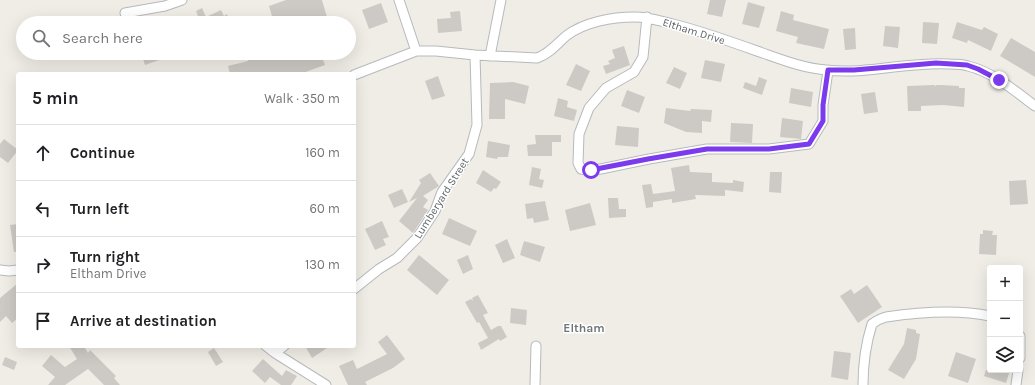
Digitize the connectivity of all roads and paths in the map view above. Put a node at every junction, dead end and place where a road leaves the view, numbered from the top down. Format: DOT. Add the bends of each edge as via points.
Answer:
graph roads {
  1 [pos="182,0"];
  2 [pos="399,0"];
  3 [pos="501,0"];
  4 [pos="164,3"];
  5 [pos="125,13"];
  6 [pos="647,17"];
  7 [pos="416,51"];
  8 [pos="475,55"];
  9 [pos="490,56"];
  10 [pos="828,70"];
  11 [pos="356,75"];
  12 [pos="1035,106"];
  13 [pos="9,270"];
  14 [pos="0,277"];
  15 [pos="356,287"];
  16 [pos="987,316"];
  17 [pos="536,346"];
  18 [pos="269,348"];
  19 [pos="281,348"];
  20 [pos="275,353"];
  21 [pos="1018,373"];
  22 [pos="326,385"];
  23 [pos="535,385"];
  24 [pos="864,385"];
  25 [pos="1016,385"];
  1 -- 4 [label="street"];
  2 -- 7 [label="street"];
  3 -- 9 [label="street"];
  4 -- 5 [label="street"];
  6 -- 9 [label="street, Eltham Drive" via="614,18 586,25 567,35 544,56 537,58"];
  6 -- 10 [label="street, Eltham Drive" via="686,27 808,68"];
  6 -- 10 [label="street" via="644,57 634,72 606,88 589,108 579,134 578,163 581,169 591,170 707,149 769,149 809,144 823,121"];
  7 -- 8 [label="street, Eltham Drive"];
  7 -- 11 [label="street, Eltham Drive"];
  8 -- 9 [label="street, Eltham Drive"];
  8 -- 15 [label="street, Lumberyard Street" via="477,125 469,154 442,192 435,211 417,238 397,258 378,269"];
  10 -- 12 [label="street, Eltham Drive" via="936,63 967,65 999,80"];
  13 -- 14 [label="street"];
  16 -- 24 [label="street" via="933,312 886,317 872,324 863,369"];
  17 -- 23 [label="street"];
  18 -- 20 [label="street"];
  19 -- 20 [label="street"];
  20 -- 22 [label="street"];
  21 -- 25 [label="street"];
}
